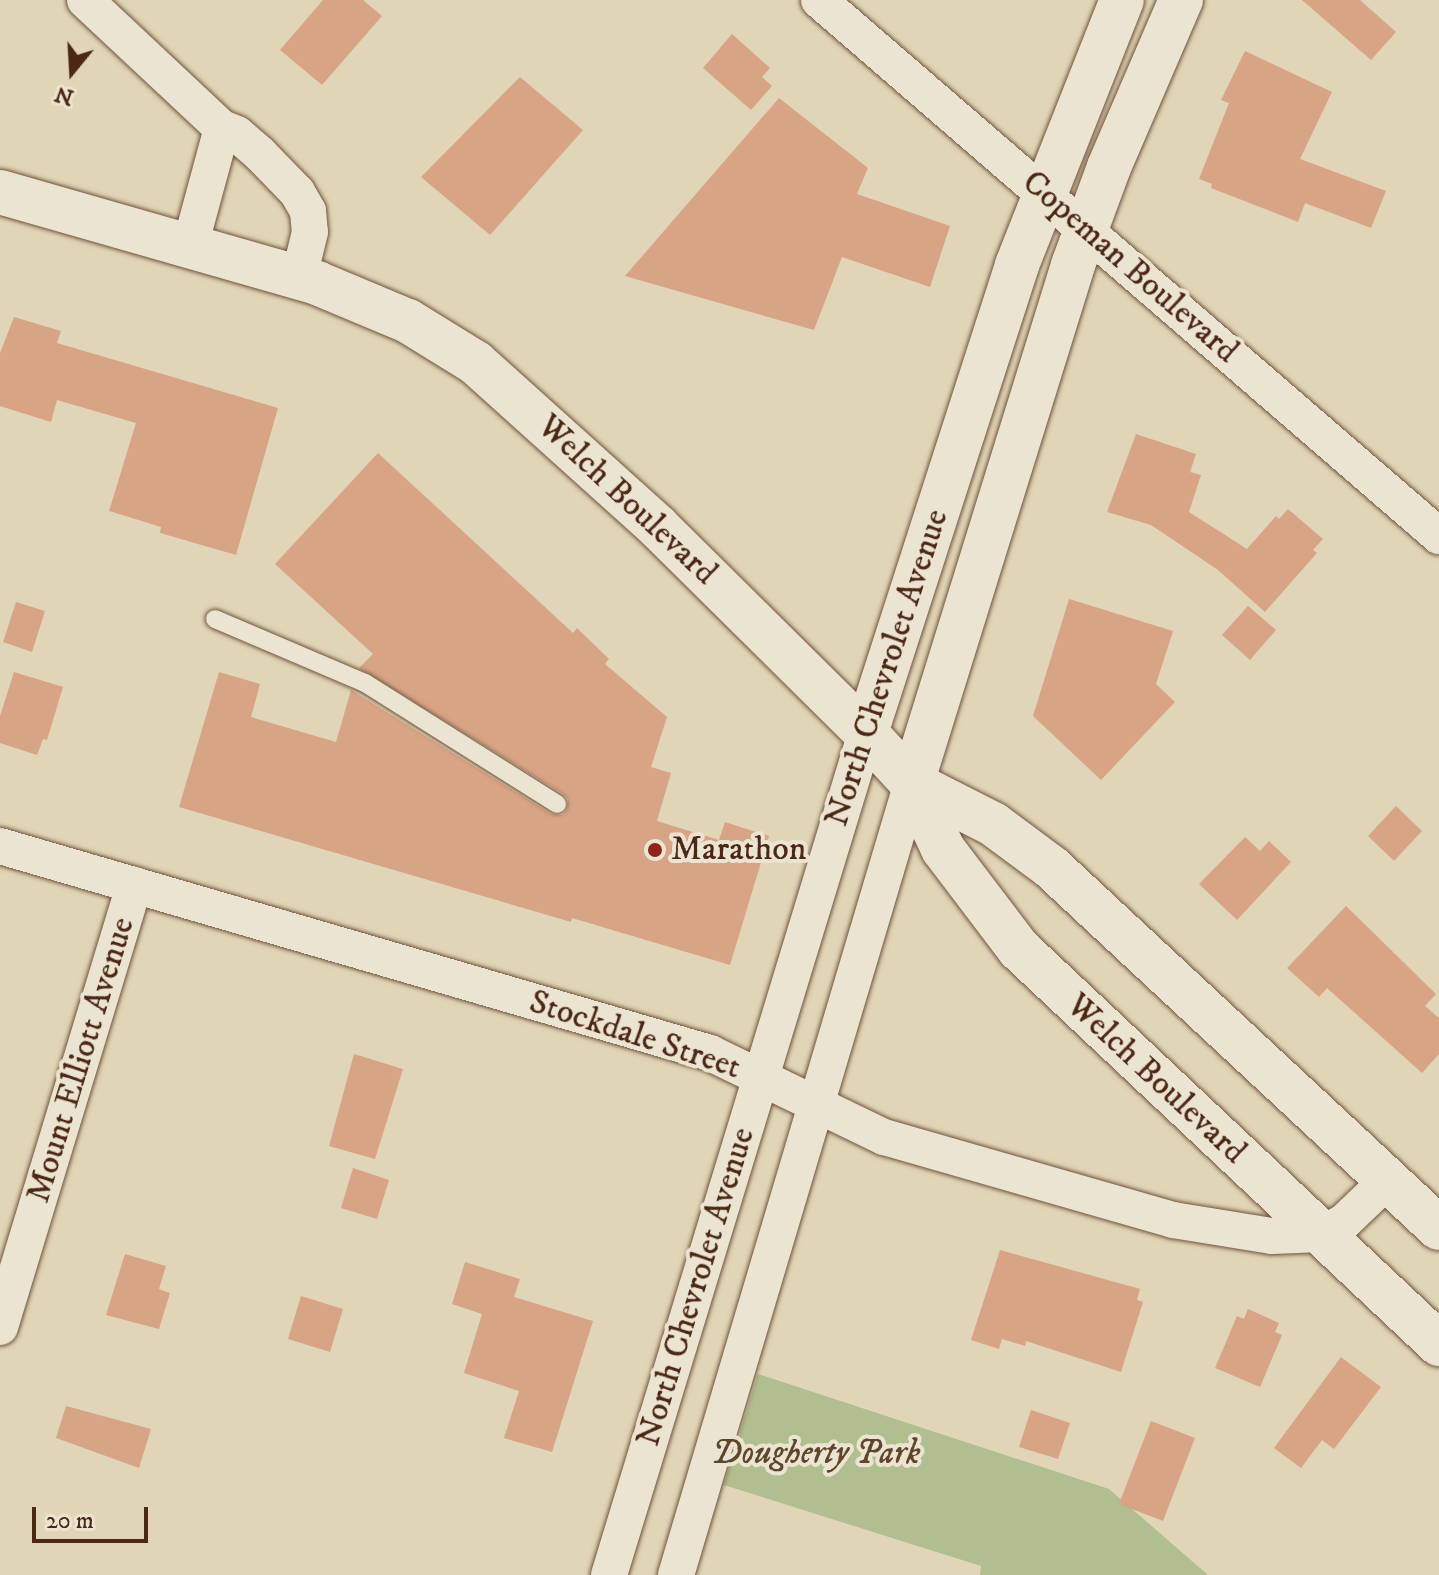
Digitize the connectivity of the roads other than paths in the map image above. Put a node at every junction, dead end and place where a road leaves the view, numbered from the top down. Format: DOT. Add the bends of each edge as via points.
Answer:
graph roads {
  1 [pos="85,0"];
  2 [pos="819,0"];
  3 [pos="1122,0"];
  4 [pos="1181,0"];
  5 [pos="222,128"];
  6 [pos="0,192"];
  7 [pos="1044,192"];
  8 [pos="1085,229"];
  9 [pos="190,246"];
  10 [pos="299,277"];
  11 [pos="1439,536"];
  12 [pos="215,619"];
  13 [pos="866,733"];
  14 [pos="912,783"];
  15 [pos="557,804"];
  16 [pos="0,846"];
  17 [pos="134,885"];
  18 [pos="760,1076"];
  19 [pos="816,1106"];
  20 [pos="1388,1180"];
  21 [pos="1439,1228"];
  22 [pos="1322,1234"];
  23 [pos="0,1327"];
  24 [pos="1439,1344"];
  25 [pos="609,1575"];
  26 [pos="676,1575"];
  1 -- 5 [label="street"];
  2 -- 7 [label="street, Copeman Boulevard"];
  3 -- 7 [label="main road, North Chevrolet Avenue"];
  4 -- 8 [label="main road, North Chevrolet Avenue"];
  5 -- 9 [label="street"];
  5 -- 10 [label="street" via="260,154 305,203 310,232"];
  6 -- 9 [label="main road, Welch Boulevard"];
  7 -- 8 [label="street, Copeman Boulevard"];
  7 -- 13 [label="main road, North Chevrolet Avenue" via="974,389"];
  8 -- 11 [label="street, Copeman Boulevard"];
  8 -- 14 [label="main road, North Chevrolet Avenue"];
  9 -- 10 [label="main road, Welch Boulevard"];
  10 -- 13 [label="main road, Welch Boulevard" via="408,321 476,363 658,527"];
  12 -- 15 [label="lane" via="365,683"];
  13 -- 14 [label="main road, Welch Boulevard"];
  13 -- 18 [label="street, North Chevrolet Avenue"];
  14 -- 19 [label="street, North Chevrolet Avenue"];
  14 -- 20 [label="main road, Welch Boulevard" via="983,817 1051,867"];
  14 -- 22 [label="main road, Welch Boulevard" via="943,849 1019,949"];
  16 -- 17 [label="street, Stockdale Street"];
  17 -- 18 [label="street, Stockdale Street" via="710,1053"];
  17 -- 23 [label="street, Mount Elliott Avenue"];
  18 -- 19 [label="street, Stockdale Street"];
  18 -- 25 [label="street, North Chevrolet Avenue"];
  19 -- 22 [label="street, Stockdale Street" via="884,1137 1164,1218 1272,1236"];
  19 -- 26 [label="street, North Chevrolet Avenue"];
  20 -- 21 [label="main road, Welch Boulevard"];
  20 -- 22 [label="street" via="1344,1222"];
  22 -- 24 [label="main road, Welch Boulevard"];
}
